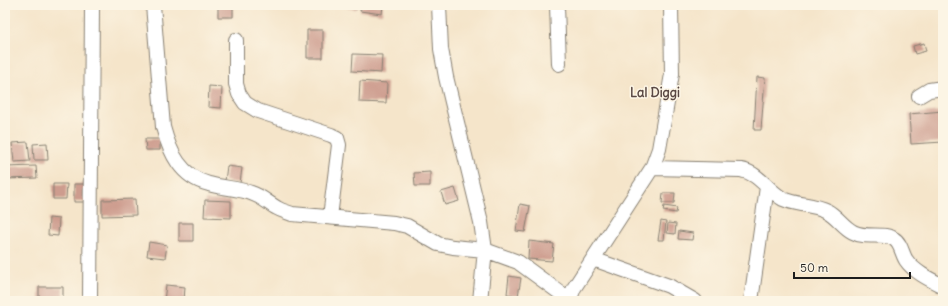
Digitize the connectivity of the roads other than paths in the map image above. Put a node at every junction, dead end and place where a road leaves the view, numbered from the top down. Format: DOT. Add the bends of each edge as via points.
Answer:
graph roads {
  1 [pos="92,5"];
  2 [pos="153,5"];
  3 [pos="439,5"];
  4 [pos="557,5"];
  5 [pos="671,5"];
  6 [pos="236,40"];
  7 [pos="559,64"];
  8 [pos="943,88"];
  9 [pos="919,96"];
  10 [pos="652,168"];
  11 [pos="767,187"];
  12 [pos="330,217"];
  13 [pos="485,250"];
  14 [pos="593,259"];
  15 [pos="943,286"];
  16 [pos="569,300"];
  17 [pos="90,301"];
  18 [pos="480,301"];
  19 [pos="695,301"];
  20 [pos="751,301"];
  1 -- 17 [label="street"];
  2 -- 12 [label="street" via="163,127 168,146 179,165 191,177 208,184 250,192 292,214"];
  3 -- 13 [label="street" via="441,49 446,77 481,222"];
  4 -- 7 [label="street"];
  5 -- 10 [label="street" via="672,74 659,149"];
  6 -- 12 [label="street" via="236,84 245,103 258,111 337,138 339,145"];
  8 -- 9 [label="street" via="929,90"];
  10 -- 11 [label="street" via="741,170 757,176"];
  10 -- 14 [label="street"];
  11 -- 15 [label="street" via="784,200 829,212 846,228 860,236 895,239 912,267"];
  11 -- 20 [label="street"];
  12 -- 13 [label="street" via="394,223 407,226 438,244"];
  13 -- 16 [label="street" via="518,262"];
  13 -- 18 [label="street"];
  14 -- 16 [label="street"];
  14 -- 19 [label="street" via="669,286"];
}
